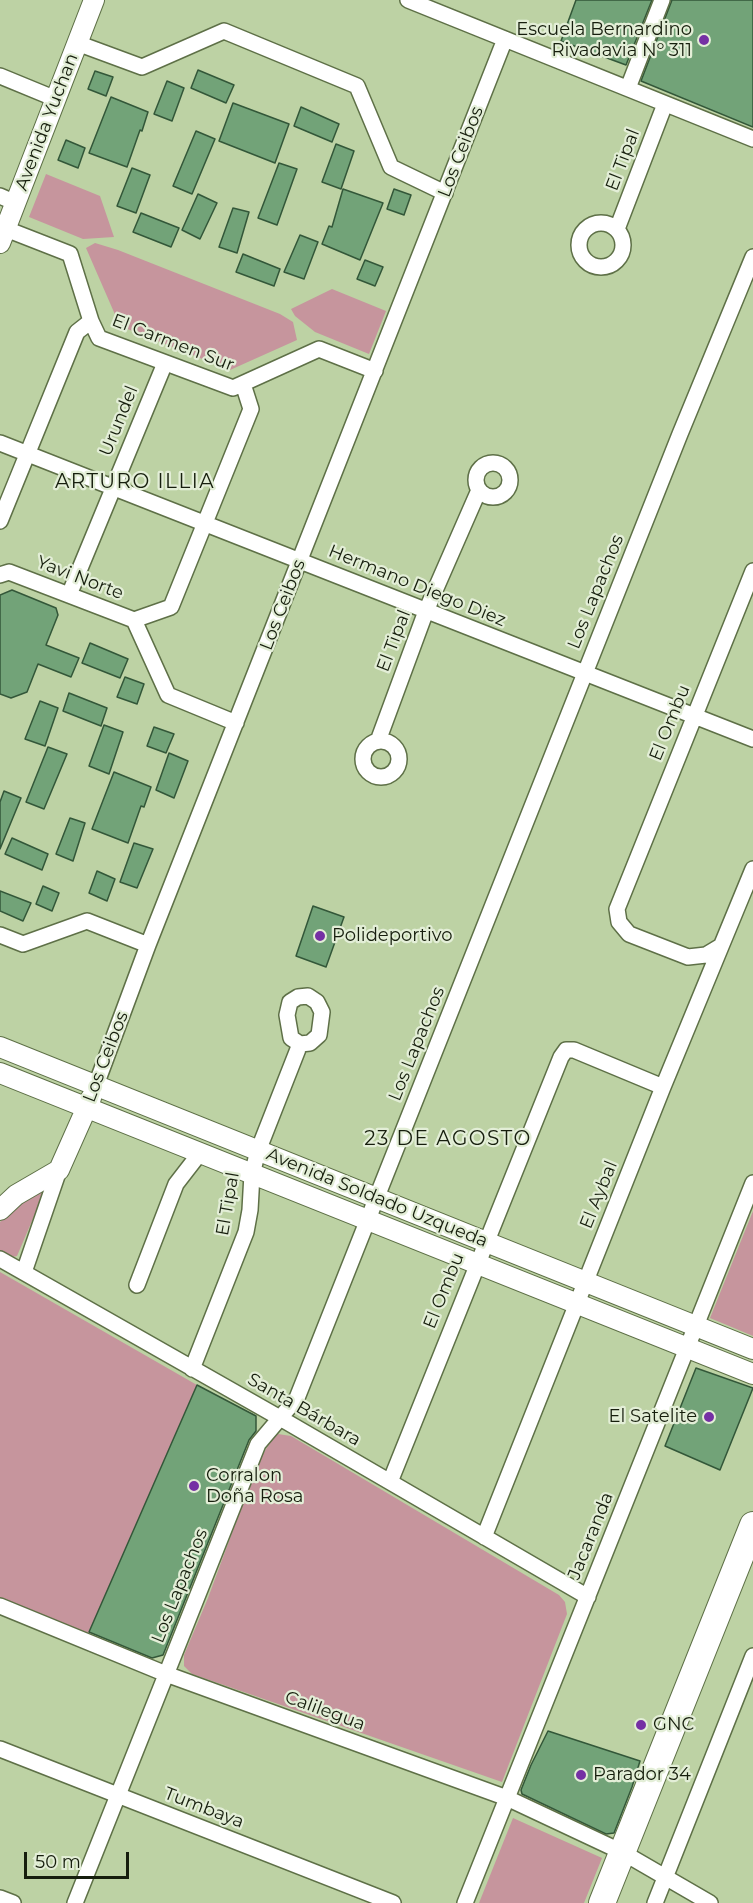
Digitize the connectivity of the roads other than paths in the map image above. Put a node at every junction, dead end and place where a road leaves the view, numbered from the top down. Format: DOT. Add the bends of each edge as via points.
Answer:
graph roads {
  1 [pos="94,0"];
  2 [pos="408,0"];
  3 [pos="662,0"];
  4 [pos="505,39"];
  5 [pos="77,43"];
  6 [pos="0,76"];
  7 [pos="628,88"];
  8 [pos="56,99"];
  9 [pos="665,104"];
  10 [pos="753,139"];
  11 [pos="445,192"];
  12 [pos="8,199"];
  13 [pos="617,229"];
  14 [pos="3,236"];
  15 [pos="753,257"];
  16 [pos="90,321"];
  17 [pos="165,363"];
  18 [pos="375,371"];
  19 [pos="243,384"];
  20 [pos="0,443"];
  21 [pos="27,454"];
  22 [pos="113,487"];
  23 [pos="479,490"];
  24 [pos="0,521"];
  25 [pos="205,524"];
  26 [pos="300,561"];
  27 [pos="753,571"];
  28 [pos="0,575"];
  29 [pos="69,595"];
  30 [pos="426,611"];
  31 [pos="134,620"];
  32 [pos="585,674"];
  33 [pos="693,716"];
  34 [pos="236,723"];
  35 [pos="753,740"];
  36 [pos="378,741"];
  37 [pos="753,869"];
  38 [pos="0,935"];
  39 [pos="148,945"];
  40 [pos="721,946"];
  41 [pos="300,1044"];
  42 [pos="0,1047"];
  43 [pos="0,1073"];
  44 [pos="96,1085"];
  45 [pos="663,1087"];
  46 [pos="86,1108"];
  47 [pos="258,1150"];
  48 [pos="200,1153"];
  49 [pos="59,1170"];
  50 [pos="252,1174"];
  51 [pos="753,1183"];
  52 [pos="377,1198"];
  53 [pos="0,1210"];
  54 [pos="368,1220"];
  55 [pos="485,1242"];
  56 [pos="0,1258"];
  57 [pos="476,1263"];
  58 [pos="24,1272"];
  59 [pos="585,1282"];
  60 [pos="137,1285"];
  61 [pos="578,1304"];
  62 [pos="696,1326"];
  63 [pos="688,1348"];
  64 [pos="753,1349"];
  65 [pos="192,1369"];
  66 [pos="753,1374"];
  67 [pos="280,1418"];
  68 [pos="390,1482"];
  69 [pos="753,1525"];
  70 [pos="484,1537"];
  71 [pos="753,1560"];
  72 [pos="588,1597"];
  73 [pos="0,1606"];
  74 [pos="753,1656"];
  75 [pos="166,1674"];
  76 [pos="0,1749"];
  77 [pos="118,1795"];
  78 [pos="507,1798"];
  79 [pos="628,1855"];
  80 [pos="665,1876"];
  81 [pos="0,1898"];
  82 [pos="14,1903"];
  83 [pos="75,1903"];
  84 [pos="393,1903"];
  85 [pos="465,1903"];
  86 [pos="602,1903"];
  87 [pos="616,1903"];
  88 [pos="655,1903"];
  89 [pos="710,1903"];
  1 -- 5 [label="street, Avenida Yuchan"];
  2 -- 4 [label="street"];
  3 -- 7 [label="street"];
  4 -- 7 [label="street"];
  4 -- 11 [label="street, Los Ceibos"];
  5 -- 8 [label="street, Avenida Yuchan"];
  5 -- 11 [label="street" via="142,67 224,31 357,87 391,167"];
  6 -- 8 [label="street"];
  7 -- 9 [label="street"];
  8 -- 12 [label="street, Avenida Yuchan"];
  9 -- 10 [label="street"];
  9 -- 13 [label="street, El Tipal"];
  11 -- 18 [label="street, Los Ceibos"];
  12 -- 14 [label="street, Avenida Yuchan"];
  14 -- 16 [label="street, El Carmen Sur" via="70,254"];
  15 -- 32 [label="street, Los Lapachos"];
  16 -- 17 [label="street, El Carmen Sur" via="99,338"];
  16 -- 21 [label="street" via="77,332"];
  17 -- 19 [label="street, El Carmen Sur" via="233,388"];
  17 -- 22 [label="street, Urundel"];
  18 -- 19 [label="street, El Carmen Sur" via="319,349"];
  18 -- 26 [label="street, Los Ceibos"];
  19 -- 25 [label="street" via="251,409"];
  20 -- 21 [label="street, Hermano Diego Diez"];
  21 -- 22 [label="street, Hermano Diego Diez"];
  21 -- 24 [label="street"];
  22 -- 25 [label="street, Hermano Diego Diez"];
  22 -- 29 [label="street, Urundel"];
  23 -- 30 [label="street, El Tipal"];
  25 -- 26 [label="street, Hermano Diego Diez"];
  25 -- 31 [label="street" via="171,607"];
  26 -- 30 [label="street, Hermano Diego Diez"];
  26 -- 34 [label="street, Los Ceibos"];
  27 -- 33 [label="street, El Ombu"];
  28 -- 29 [label="street, Yavi Norte" via="9,572"];
  29 -- 31 [label="street, Yavi Norte"];
  30 -- 32 [label="street, Hermano Diego Diez"];
  30 -- 36 [label="street, El Tipal"];
  31 -- 34 [label="street, Yavi Norte" via="168,695"];
  32 -- 33 [label="street, Hermano Diego Diez"];
  32 -- 52 [label="street, Los Lapachos"];
  33 -- 35 [label="street, Hermano Diego Diez"];
  33 -- 40 [label="street, El Ombu" via="617,909 619,922 629,934 688,957 706,956"];
  34 -- 39 [label="street, Los Ceibos"];
  37 -- 40 [label="street, El Aybal"];
  38 -- 39 [label="street" via="23,944 87,921"];
  39 -- 44 [label="street, Los Ceibos"];
  40 -- 45 [label="street, El Aybal"];
  41 -- 47 [label="street, El Tipal"];
  42 -- 44 [label="street, Avenida Soldado Uzqueda"];
  43 -- 46 [label="street, Avenida Soldado Uzqueda"];
  44 -- 46 [label="street, Los Ceibos"];
  44 -- 47 [label="street, Avenida Soldado Uzqueda"];
  45 -- 55 [label="street, El Ombu" via="566,1050"];
  45 -- 59 [label="street, El Aybal"];
  46 -- 48 [label="street, Avenida Soldado Uzqueda"];
  46 -- 49 [label="street, Los Ceibos"];
  47 -- 50 [label="street, El Tipal"];
  47 -- 52 [label="street, Avenida Soldado Uzqueda"];
  48 -- 50 [label="street, Avenida Soldado Uzqueda"];
  48 -- 60 [label="street" via="176,1184"];
  49 -- 53 [label="street"];
  49 -- 58 [label="street, Los Ceibos"];
  50 -- 54 [label="street, Avenida Soldado Uzqueda"];
  50 -- 65 [label="street, El Tipal" via="246,1232"];
  51 -- 62 [label="street, Jacaranda"];
  52 -- 54 [label="street, Los Lapachos"];
  52 -- 55 [label="street, Avenida Soldado Uzqueda"];
  54 -- 57 [label="street, Avenida Soldado Uzqueda"];
  54 -- 67 [label="street, Los Lapachos" via="297,1398"];
  55 -- 57 [label="street, El Ombu"];
  55 -- 59 [label="street, Avenida Soldado Uzqueda"];
  56 -- 58 [label="street, Santa Bárbara"];
  57 -- 61 [label="street, Avenida Soldado Uzqueda"];
  57 -- 68 [label="street, El Ombu"];
  58 -- 65 [label="street, Santa Bárbara"];
  59 -- 61 [label="street, El Aybal"];
  59 -- 62 [label="street, Avenida Soldado Uzqueda"];
  61 -- 63 [label="street, Avenida Soldado Uzqueda"];
  61 -- 70 [label="street, El Aybal"];
  62 -- 63 [label="street, Jacaranda"];
  62 -- 64 [label="street, Avenida Soldado Uzqueda"];
  63 -- 66 [label="street, Avenida Soldado Uzqueda"];
  63 -- 72 [label="street, Jacaranda"];
  65 -- 67 [label="street, Santa Bárbara"];
  67 -- 68 [label="street, Santa Bárbara"];
  67 -- 75 [label="street, Los Lapachos" via="258,1444"];
  68 -- 70 [label="street, Santa Bárbara"];
  69 -- 79 [label="highway"];
  70 -- 72 [label="street, Santa Bárbara"];
  71 -- 79 [label="highway"];
  72 -- 78 [label="street, Jacaranda"];
  73 -- 75 [label="street, Calilegua"];
  74 -- 80 [label="street"];
  75 -- 77 [label="street, Los Lapachos"];
  75 -- 78 [label="street, Calilegua"];
  76 -- 77 [label="street, Tumbaya"];
  77 -- 83 [label="street, Los Lapachos"];
  77 -- 84 [label="street, Tumbaya"];
  78 -- 79 [label="street, Calilegua"];
  78 -- 85 [label="street, Jacaranda"];
  79 -- 80 [label="street, Calilegua"];
  79 -- 86 [label="highway"];
  79 -- 87 [label="highway"];
  80 -- 88 [label="street"];
  80 -- 89 [label="street, Calilegua"];
  81 -- 82 [label="street"];
}
